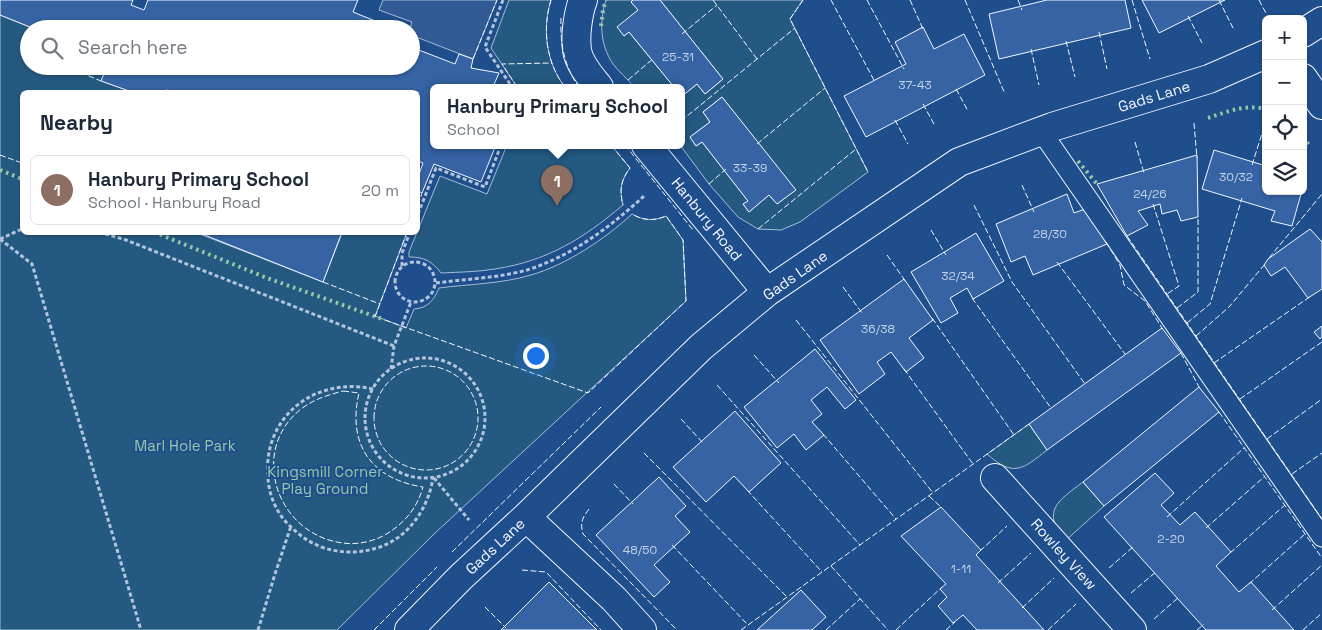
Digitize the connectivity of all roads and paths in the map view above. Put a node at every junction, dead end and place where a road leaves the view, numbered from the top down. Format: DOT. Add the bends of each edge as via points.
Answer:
graph roads {
  1 [pos="503,0"];
  2 [pos="583,0"];
  3 [pos="1322,21"];
  4 [pos="1307,30"];
  5 [pos="1262,56"];
  6 [pos="510,84"];
  7 [pos="597,84"];
  8 [pos="1307,84"];
  9 [pos="1322,105"];
  10 [pos="1040,131"];
  11 [pos="499,149"];
  12 [pos="649,149"];
  13 [pos="646,194"];
  14 [pos="420,209"];
  15 [pos="20,230"];
  16 [pos="109,235"];
  17 [pos="409,235"];
  18 [pos="0,239"];
  19 [pos="402,267"];
  20 [pos="436,283"];
  21 [pos="767,292"];
  22 [pos="411,302"];
  23 [pos="394,346"];
  24 [pos="391,369"];
  25 [pos="373,389"];
  26 [pos="433,478"];
  27 [pos="995,478"];
  28 [pos="526,517"];
  29 [pos="469,520"];
  30 [pos="291,526"];
  31 [pos="1322,537"];
  32 [pos="141,630"];
  33 [pos="258,630"];
  34 [pos="409,630"];
  35 [pos="642,630"];
  36 [pos="1132,630"];
  1 -- 6 [label="path" via="485,47"];
  2 -- 7 [label="street" via="579,11 577,52"];
  3 -- 4 [label="street"];
  5 -- 10 [label="street, Gads Lane" via="1209,79"];
  8 -- 9 [label="street"];
  10 -- 21 [label="street, Gads Lane" via="959,162"];
  10 -- 31 [label="lane"];
  11 -- 14 [label="path" via="484,187 436,168"];
  12 -- 21 [label="street, Hanbury Road"];
  13 -- 20 [label="path" via="587,241 528,270"];
  15 -- 18 [label="path"];
  16 -- 23 [label="path"];
  17 -- 19 [label="path" via="402,253"];
  18 -- 32 [label="path" via="32,264"];
  19 -- 20 [label="path" via="414,262 427,266"];
  19 -- 22 [label="path" via="395,278 395,285 401,297"];
  20 -- 22 [label="path" via="426,300"];
  21 -- 28 [label="street, Gads Lane" via="701,347"];
  22 -- 23 [label="path"];
  23 -- 24 [label="path"];
  24 -- 25 [label="path"];
  24 -- 26 [label="path" via="414,359 448,362 475,384 483,400 484,434 477,450 466,464"];
  25 -- 26 [label="path" via="365,416 366,432 372,447 393,470 407,476"];
  25 -- 30 [label="path" via="357,385 337,386 319,392 302,401 276,430 266,466 268,486 274,504"];
  26 -- 29 [label="path"];
  26 -- 30 [label="path" via="425,506 415,522 387,544 370,550 352,553 314,545"];
  27 -- 36 [label="street, Rowley View"];
  28 -- 34 [label="street, Gads Lane"];
  28 -- 35 [label="street" via="614,599"];
  30 -- 33 [label="path"];
}
